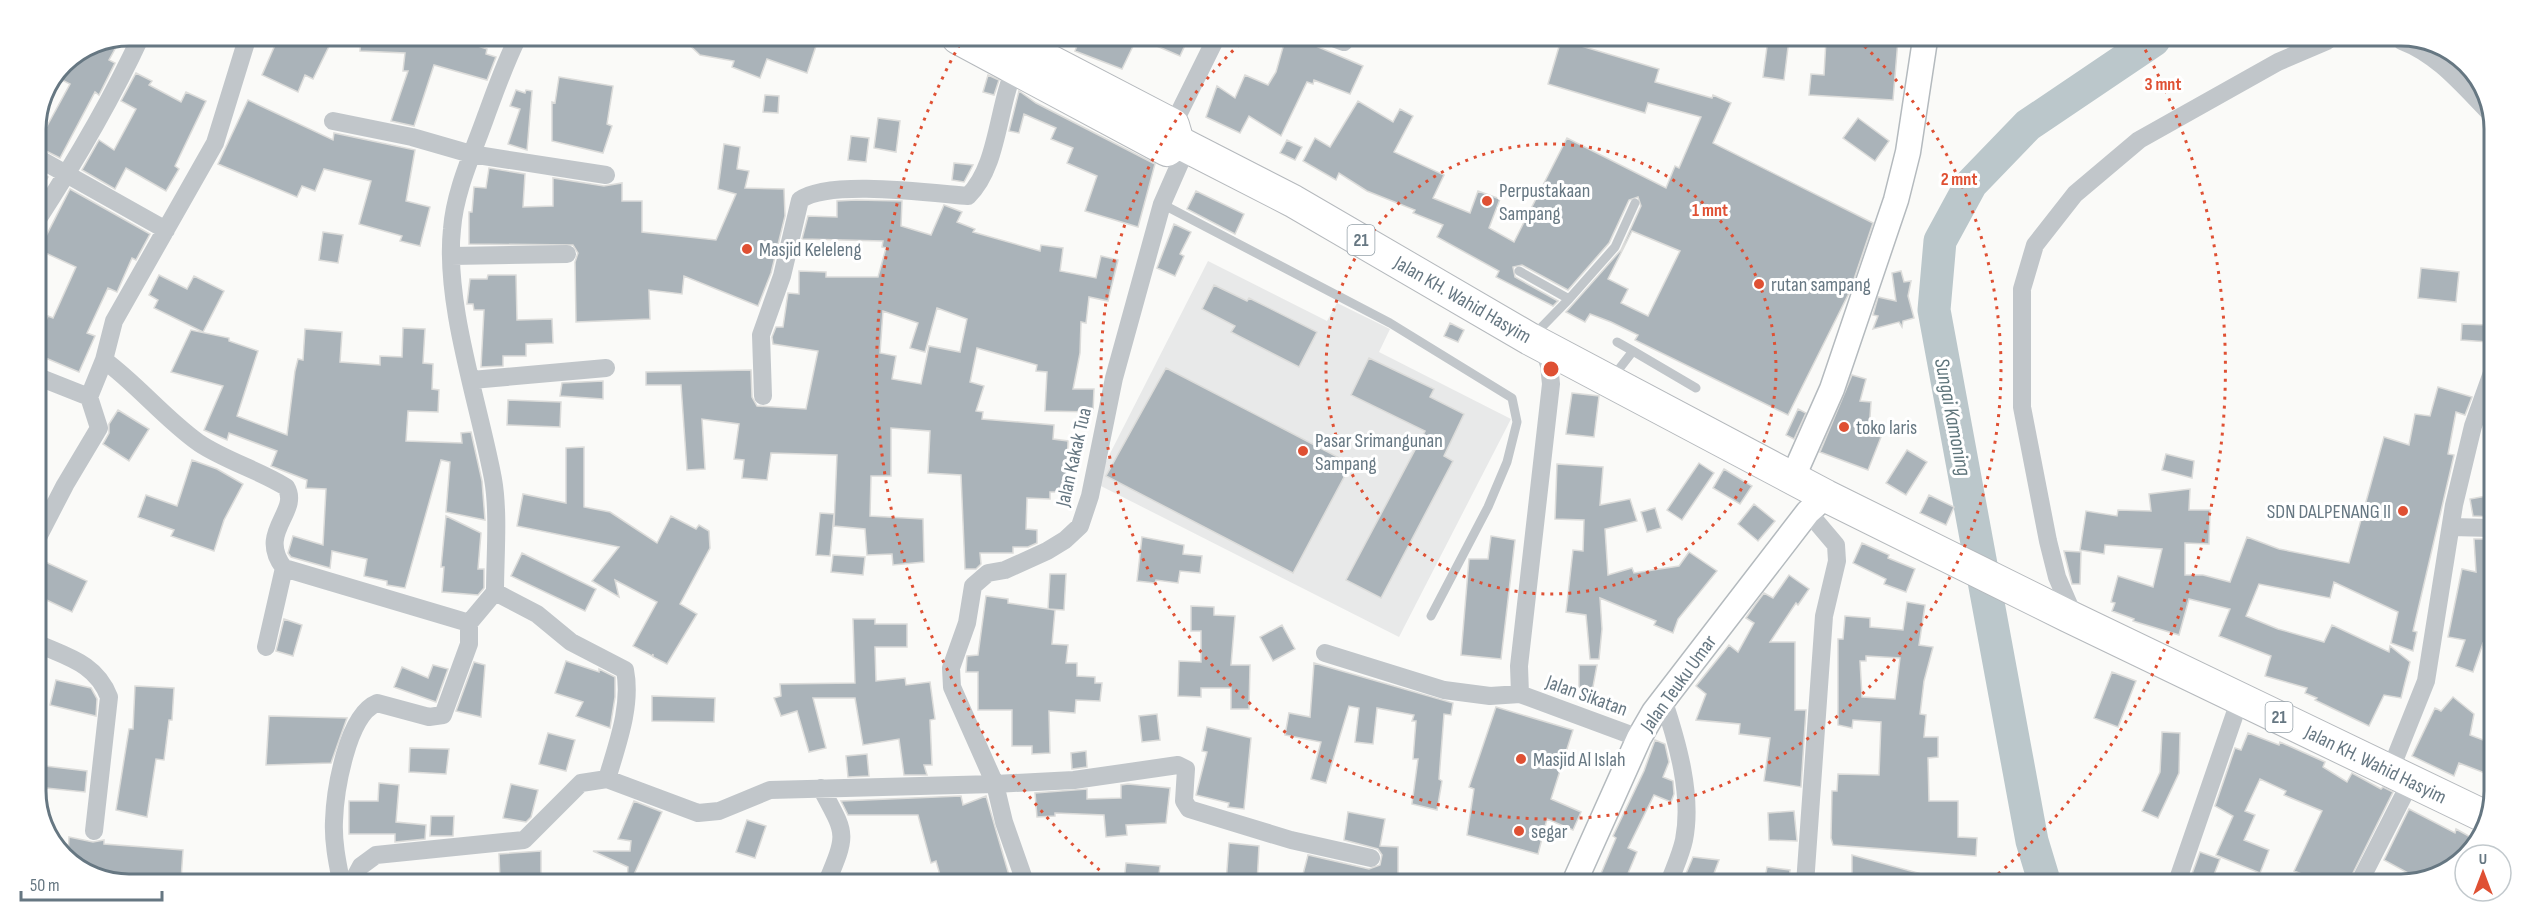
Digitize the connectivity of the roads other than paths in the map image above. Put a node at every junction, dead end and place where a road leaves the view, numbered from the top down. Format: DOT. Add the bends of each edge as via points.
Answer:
graph roads {
  1 [pos="136,46"];
  2 [pos="245,46"];
  3 [pos="513,46"];
  4 [pos="994,46"];
  5 [pos="1213,46"];
  6 [pos="1924,46"];
  7 [pos="2315,46"];
  8 [pos="2420,49"];
  9 [pos="1016,51"];
  10 [pos="2480,103"];
  11 [pos="333,121"];
  12 [pos="1180,138"];
  13 [pos="471,154"];
  14 [pos="46,163"];
  15 [pos="67,175"];
  16 [pos="606,175"];
  17 [pos="1635,203"];
  18 [pos="1162,204"];
  19 [pos="46,207"];
  20 [pos="166,230"];
  21 [pos="567,254"];
  22 [pos="451,256"];
  23 [pos="1519,271"];
  24 [pos="1569,299"];
  25 [pos="1536,342"];
  26 [pos="1617,342"];
  27 [pos="1633,351"];
  28 [pos="104,360"];
  29 [pos="606,368"];
  30 [pos="1600,375"];
  31 [pos="46,380"];
  32 [pos="472,380"];
  33 [pos="1551,384"];
  34 [pos="1696,388"];
  35 [pos="763,396"];
  36 [pos="89,398"];
  37 [pos="2484,401"];
  38 [pos="1792,477"];
  39 [pos="1817,504"];
  40 [pos="47,521"];
  41 [pos="2451,527"];
  42 [pos="2484,528"];
  43 [pos="284,568"];
  44 [pos="495,592"];
  45 [pos="1431,616"];
  46 [pos="2072,618"];
  47 [pos="469,622"];
  48 [pos="266,646"];
  49 [pos="47,648"];
  50 [pos="1325,653"];
  51 [pos="1520,694"];
  52 [pos="1663,699"];
  53 [pos="2240,699"];
  54 [pos="1639,738"];
  55 [pos="2400,776"];
  56 [pos="607,779"];
  57 [pos="995,784"];
  58 [pos="821,788"];
  59 [pos="2481,815"];
  60 [pos="94,831"];
  61 [pos="1371,858"];
  62 [pos="340,874"];
  63 [pos="357,874"];
  64 [pos="829,874"];
  65 [pos="1022,874"];
  66 [pos="1578,874"];
  67 [pos="1673,874"];
  68 [pos="1806,874"];
  69 [pos="2180,874"];
  70 [pos="2362,874"];
  1 -- 15 [label="street"];
  2 -- 20 [label="street" via="215,143"];
  3 -- 13 [label="street" via="501,69"];
  4 -- 9 [label="highway, Jalan KH. Wahid Hasyim / 21"];
  5 -- 12 [label="street, Jalan Kakak Tua"];
  6 -- 38 [label="street" via="1908,152 1896,200 1832,389"];
  7 -- 46 [label="street" via="2278,62 2139,140 2075,194 2035,245 2022,289 2022,407 2048,541"];
  8 -- 10 [label="street"];
  9 -- 12 [label="highway, Jalan KH. Wahid Hasyim / 21"];
  9 -- 35 [label="street" via="985,169 968,196 883,189 807,194 800,200 782,276 761,335"];
  11 -- 13 [label="street"];
  12 -- 18 [label="street, Jalan Kakak Tua"];
  12 -- 25 [label="highway, Jalan KH. Wahid Hasyim / 21"];
  13 -- 16 [label="street"];
  13 -- 22 [label="street" via="455,207"];
  14 -- 15 [label="street"];
  15 -- 19 [label="street"];
  15 -- 20 [label="street"];
  17 -- 24 [label="lane" via="1615,247"];
  18 -- 45 [label="lane" via="1390,322 1512,398 1517,422 1507,462"];
  18 -- 57 [label="street, Jalan Kakak Tua" via="1114,378 1090,496 1080,526 1047,551 1005,570 988,573 974,586 967,623 951,668 952,687"];
  20 -- 28 [label="street" via="114,321"];
  21 -- 22 [label="street"];
  22 -- 32 [label="street"];
  23 -- 24 [label="lane"];
  24 -- 25 [label="lane"];
  25 -- 30 [label="highway, Jalan KH. Wahid Hasyim / 21"];
  25 -- 33 [label="street" via="1550,365"];
  26 -- 27 [label="lane"];
  27 -- 30 [label="lane"];
  27 -- 34 [label="lane"];
  28 -- 36 [label="street"];
  28 -- 43 [label="street" via="196,441 286,487 289,504 273,548"];
  29 -- 32 [label="street"];
  30 -- 33 [label="street" via="1566,372"];
  30 -- 38 [label="highway, Jalan KH. Wahid Hasyim / 21"];
  31 -- 36 [label="street"];
  32 -- 44 [label="street" via="494,482"];
  33 -- 51 [label="street" via="1519,666"];
  36 -- 40 [label="street" via="99,428"];
  37 -- 41 [label="street" via="2473,426"];
  38 -- 39 [label="highway, Jalan KH. Wahid Hasyim / 21"];
  39 -- 46 [label="highway, Jalan KH. Wahid Hasyim / 21" via="1942,552"];
  39 -- 52 [label="street, Jalan Teuku Umar"];
  39 -- 68 [label="street" via="1836,544 1837,561 1824,616"];
  41 -- 42 [label="street"];
  41 -- 55 [label="street" via="2426,681"];
  43 -- 47 [label="street"];
  43 -- 48 [label="street"];
  44 -- 47 [label="street"];
  44 -- 56 [label="street" via="537,615 571,642 625,670 628,684 621,735"];
  46 -- 53 [label="highway, Jalan KH. Wahid Hasyim / 21"];
  47 -- 62 [label="street" via="469,644 443,715 429,717 377,703 364,712 353,733 338,778 334,821"];
  49 -- 60 [label="street" via="84,665 102,680 109,697"];
  50 -- 51 [label="street" via="1444,690 1490,696"];
  51 -- 54 [label="street, Jalan Sikatan"];
  52 -- 54 [label="street, Jalan Teuku Umar"];
  52 -- 67 [label="street" via="1685,783 1684,839"];
  53 -- 55 [label="highway, Jalan KH. Wahid Hasyim / 21"];
  53 -- 69 [label="street"];
  54 -- 66 [label="street, Jalan Teuku Umar"];
  55 -- 59 [label="highway, Jalan KH. Wahid Hasyim / 21"];
  55 -- 70 [label="street"];
  56 -- 58 [label="street" via="698,813 719,811 770,790"];
  56 -- 63 [label="street" via="581,783 524,840 376,855"];
  57 -- 58 [label="street"];
  57 -- 61 [label="street" via="1074,780 1178,765 1185,769 1184,801 1189,809 1291,840"];
  57 -- 65 [label="street, Jalan Kakak Tua"];
  58 -- 64 [label="street" via="841,824 843,838"];
}
